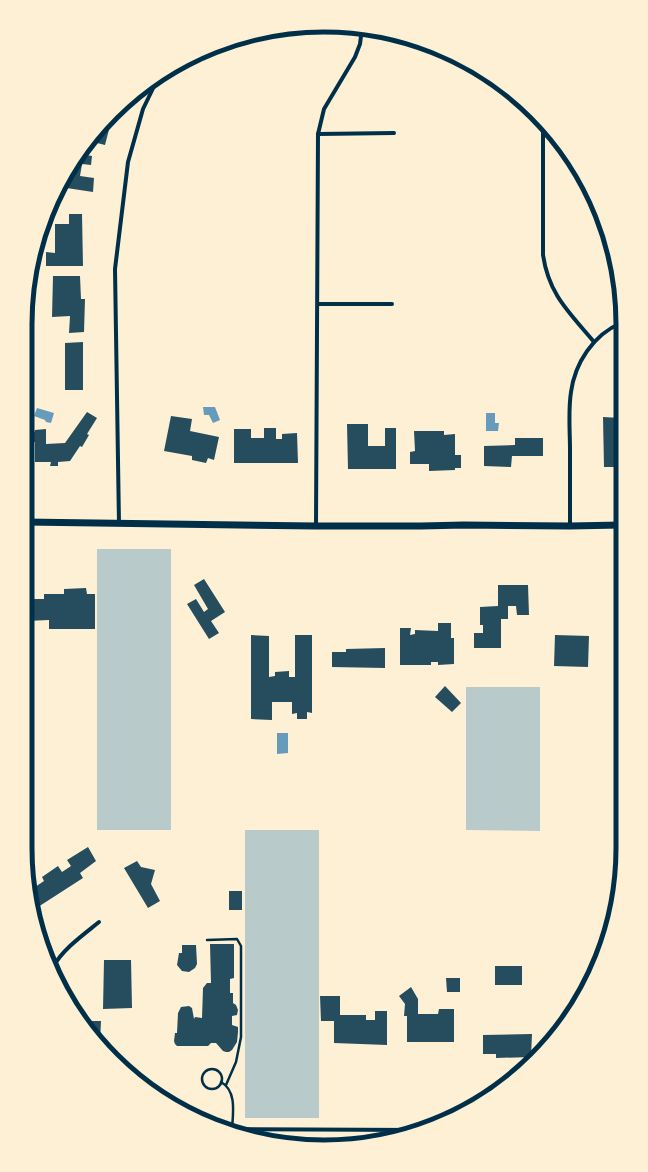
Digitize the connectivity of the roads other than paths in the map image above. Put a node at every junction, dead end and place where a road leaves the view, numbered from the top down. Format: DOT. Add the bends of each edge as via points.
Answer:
graph roads {
  1 [pos="361,34"];
  2 [pos="154,87"];
  3 [pos="543,130"];
  4 [pos="394,133"];
  5 [pos="318,134"];
  6 [pos="318,304"];
  7 [pos="392,304"];
  8 [pos="616,326"];
  9 [pos="594,342"];
  10 [pos="32,522"];
  11 [pos="119,524"];
  12 [pos="616,525"];
  13 [pos="316,526"];
  14 [pos="570,526"];
  15 [pos="99,922"];
  16 [pos="207,940"];
  17 [pos="55,963"];
  18 [pos="221,1082"];
  19 [pos="226,1085"];
  20 [pos="231,1125"];
  21 [pos="245,1129"];
  22 [pos="400,1130"];
  1 -- 5 [label="street" via="355,57 324,109"];
  2 -- 11 [label="street" via="143,109 128,162 115,268"];
  3 -- 9 [label="street" via="545,268 552,289"];
  4 -- 5 [label="street"];
  5 -- 6 [label="street"];
  6 -- 7 [label="street"];
  6 -- 13 [label="street"];
  8 -- 9 [label="street"];
  9 -- 14 [label="street" via="578,366 571,391"];
  10 -- 11 [label="street"];
  11 -- 13 [label="street"];
  12 -- 14 [label="street"];
  13 -- 14 [label="street"];
  15 -- 17 [label="street"];
  16 -- 19 [label="lane" via="236,939 241,946 241,1037 236,1062"];
  18 -- 18 [label="lane" via="221,1076 215,1069 209,1069 201,1078 204,1085 210,1088"];
  18 -- 19 [label="lane"];
  19 -- 20 [label="lane" via="232,1095"];
  21 -- 22 [label="street"];
}
